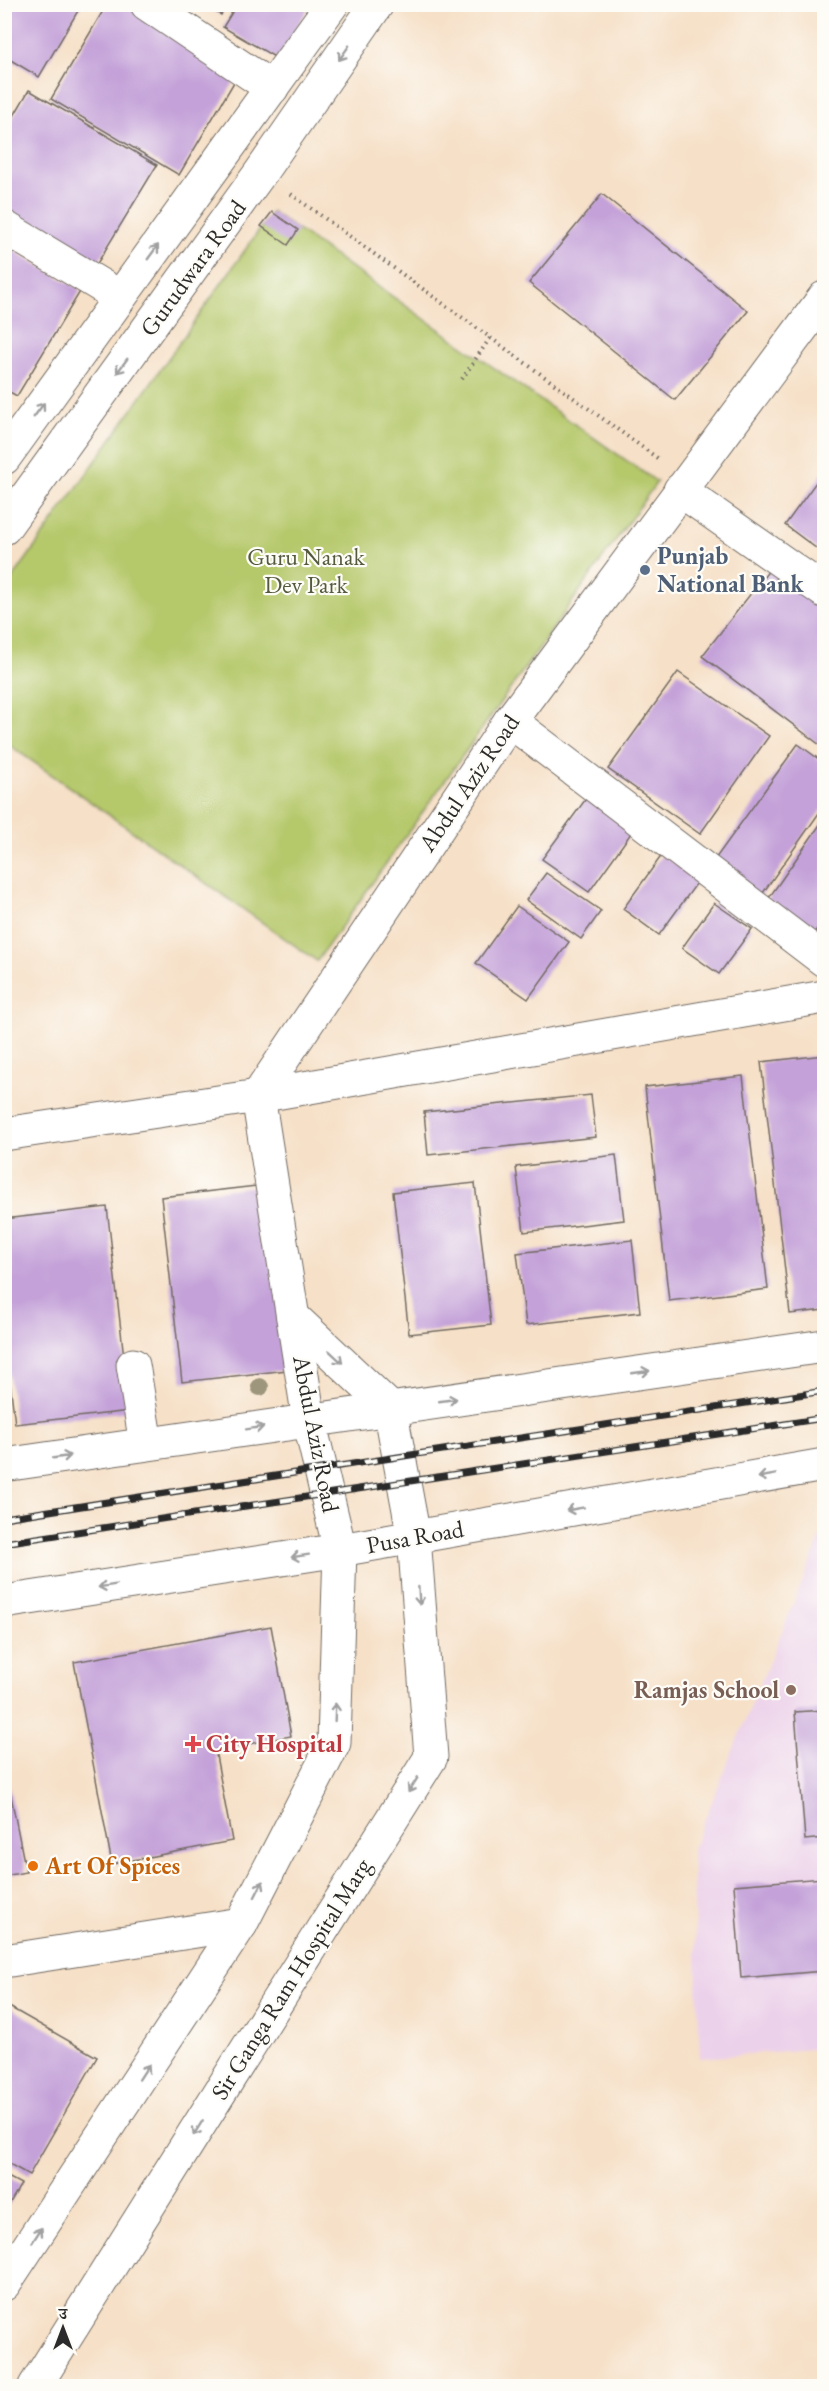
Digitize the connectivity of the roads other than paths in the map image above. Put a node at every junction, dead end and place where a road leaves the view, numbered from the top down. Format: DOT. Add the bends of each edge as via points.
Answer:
graph roads {
  1 [pos="147,4"];
  2 [pos="332,4"];
  3 [pos="377,4"];
  4 [pos="272,88"];
  5 [pos="4,227"];
  6 [pos="120,297"];
  7 [pos="825,298"];
  8 [pos="4,458"];
  9 [pos="685,486"];
  10 [pos="4,528"];
  11 [pos="825,591"];
  12 [pos="510,721"];
  13 [pos="825,960"];
  14 [pos="825,997"];
  15 [pos="258,1096"];
  16 [pos="4,1134"];
  17 [pos="293,1317"];
  18 [pos="825,1346"];
  19 [pos="133,1365"];
  20 [pos="390,1408"];
  21 [pos="309,1420"];
  22 [pos="146,1444"];
  23 [pos="4,1465"];
  24 [pos="825,1465"];
  25 [pos="414,1537"];
  26 [pos="340,1550"];
  27 [pos="4,1602"];
  28 [pos="241,1924"];
  29 [pos="4,1961"];
  30 [pos="4,2284"];
  31 [pos="35,2386"];
  1 -- 4 [label="street"];
  2 -- 4 [label="street, Gurudwara Road"];
  3 -- 10 [label="street, Gurudwara Road, one-way"];
  6 -- 4 [label="street, Gurudwara Road, one-way"];
  5 -- 6 [label="street"];
  8 -- 6 [label="street, Gurudwara Road, one-way"];
  7 -- 9 [label="street, Abdul Aziz Road"];
  9 -- 11 [label="street"];
  9 -- 12 [label="street, Abdul Aziz Road"];
  12 -- 13 [label="street"];
  12 -- 15 [label="street, Abdul Aziz Road"];
  14 -- 15 [label="street"];
  15 -- 16 [label="street"];
  15 -- 17 [label="street, Abdul Aziz Road"];
  17 -- 20 [label="street, Abdul Aziz Road, one-way"];
  17 -- 21 [label="street, Abdul Aziz Road"];
  20 -- 18 [label="street, one-way"];
  19 -- 22 [label="street"];
  20 -- 21 [label="street"];
  20 -- 25 [label="street"];
  22 -- 21 [label="street, one-way"];
  21 -- 26 [label="street, Abdul Aziz Road"];
  23 -- 22 [label="street, one-way"];
  24 -- 25 [label="street, Pusa Road, one-way"];
  25 -- 26 [label="street, Pusa Road"];
  25 -- 31 [label="street, Sir Ganga Ram Hospital Marg, one-way" via="431,1757"];
  26 -- 27 [label="street, Pusa Road, one-way"];
  28 -- 26 [label="street, one-way" via="334,1743"];
  28 -- 29 [label="street"];
  30 -- 28 [label="street, one-way"];
}
